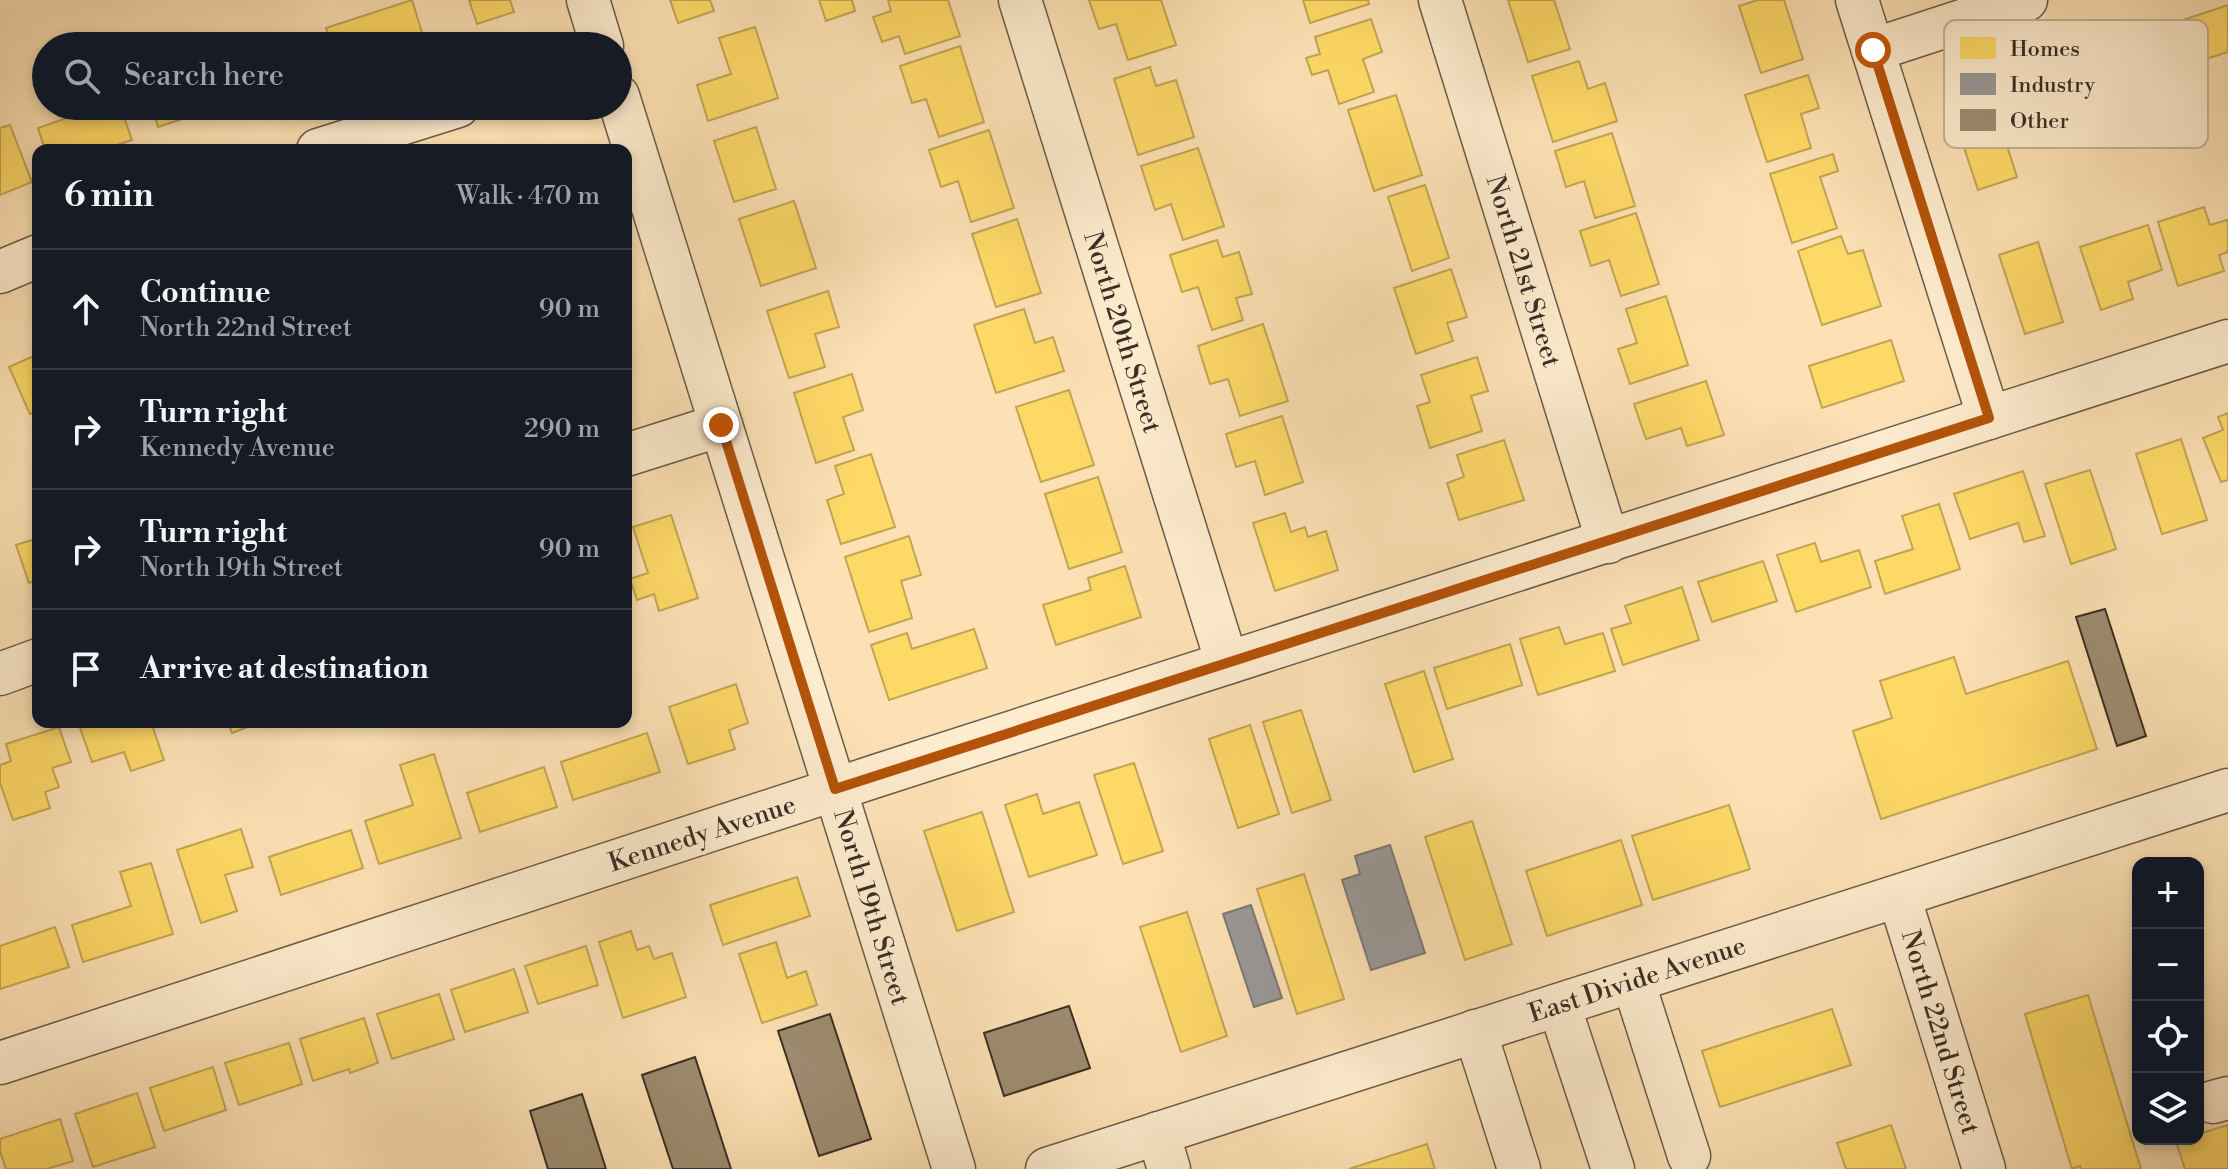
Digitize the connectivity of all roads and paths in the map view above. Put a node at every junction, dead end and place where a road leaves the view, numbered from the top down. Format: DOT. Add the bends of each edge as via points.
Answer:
graph roads {
  1 [pos="588,0"];
  2 [pos="1020,0"];
  3 [pos="1440,0"];
  4 [pos="1857,0"];
  5 [pos="2026,0"];
  6 [pos="1965,20"];
  7 [pos="1944,27"];
  8 [pos="598,32"];
  9 [pos="1873,50"];
  10 [pos="413,120"];
  11 [pos="626,120"];
  12 [pos="337,144"];
  13 [pos="32,259"];
  14 [pos="0,272"];
  15 [pos="2228,341"];
  16 [pos="1989,418"];
  17 [pos="721,425"];
  18 [pos="632,453"];
  19 [pos="1608,542"];
  20 [pos="32,662"];
  21 [pos="1227,663"];
  22 [pos="0,674"];
  23 [pos="835,789"];
  24 [pos="2228,790"];
  25 [pos="1899,896"];
  26 [pos="1633,981"];
  27 [pos="1559,1005"];
  28 [pos="1475,1031"];
  29 [pos="0,1063"];
  30 [pos="1164,1151"];
  31 [pos="1689,1156"];
  32 [pos="954,1169"];
  33 [pos="1047,1169"];
  34 [pos="1519,1169"];
  35 [pos="1613,1169"];
  36 [pos="1984,1169"];
  1 -- 8 [label="street"];
  2 -- 21 [label="street, North 20th Street"];
  3 -- 19 [label="street, North 21st Street"];
  4 -- 9 [label="street"];
  5 -- 6 [label="street"];
  7 -- 9 [label="street"];
  9 -- 16 [label="street"];
  10 -- 12 [label="street"];
  11 -- 17 [label="street, North 19th Street"];
  13 -- 14 [label="street"];
  15 -- 16 [label="street, Kennedy Avenue"];
  16 -- 19 [label="street, Kennedy Avenue"];
  17 -- 18 [label="street"];
  17 -- 23 [label="street, North 19th Street"];
  19 -- 21 [label="street, Kennedy Avenue"];
  20 -- 22 [label="street"];
  21 -- 23 [label="street, Kennedy Avenue"];
  23 -- 29 [label="street, Kennedy Avenue"];
  23 -- 32 [label="street, North 19th Street"];
  24 -- 25 [label="street, East Divide Avenue"];
  25 -- 26 [label="street, East Divide Avenue"];
  25 -- 36 [label="street, North 22nd Street"];
  26 -- 27 [label="street, East Divide Avenue"];
  26 -- 31 [label="street"];
  27 -- 28 [label="street, East Divide Avenue"];
  27 -- 35 [label="street"];
  28 -- 30 [label="street, East Divide Avenue"];
  28 -- 34 [label="street"];
  30 -- 33 [label="street, East Divide Avenue"];
}
